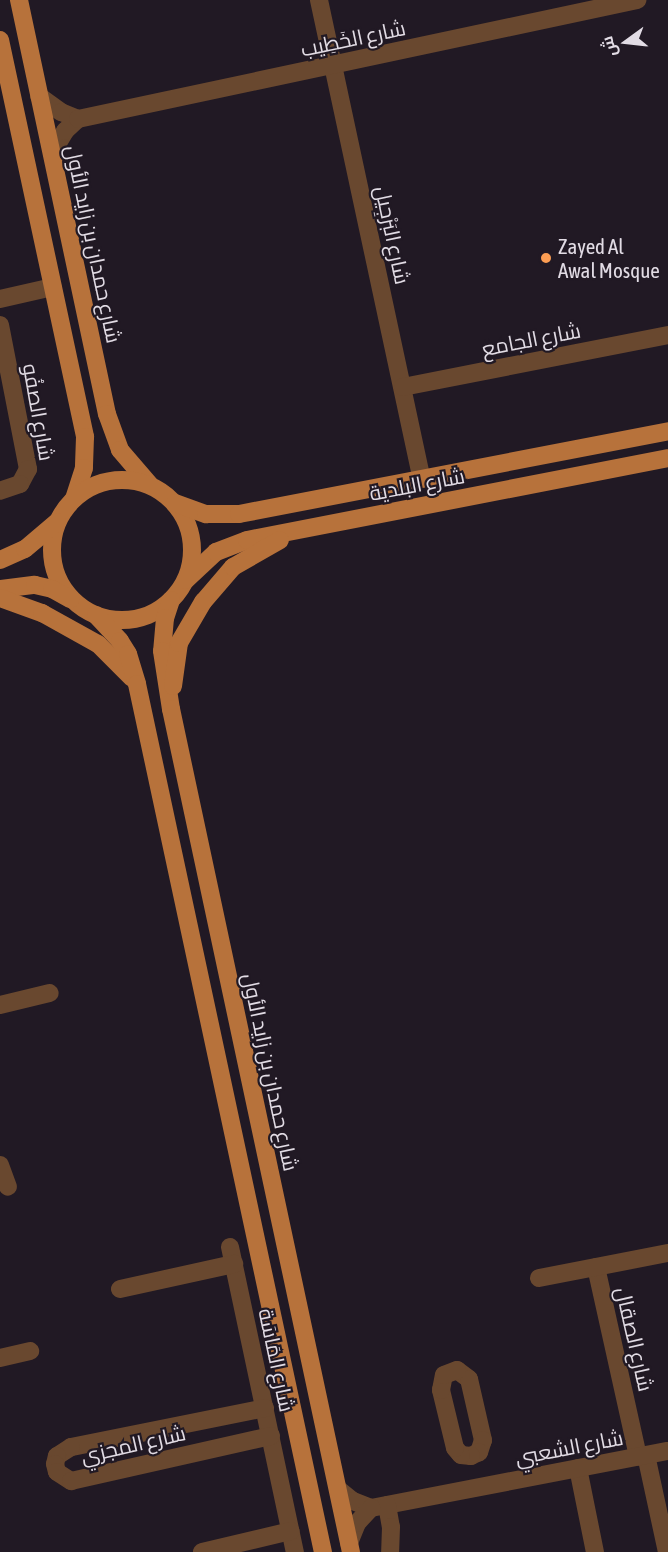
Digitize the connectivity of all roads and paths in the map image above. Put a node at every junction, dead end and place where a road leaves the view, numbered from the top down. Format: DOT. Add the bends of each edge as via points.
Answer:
graph roads {
  1 [pos="19,0"];
  2 [pos="320,0"];
  3 [pos="637,0"];
  4 [pos="597,4"];
  5 [pos="0,40"];
  6 [pos="333,65"];
  7 [pos="6,88"];
  8 [pos="39,96"];
  9 [pos="78,119"];
  10 [pos="52,153"];
  11 [pos="53,287"];
  12 [pos="0,299"];
  13 [pos="0,325"];
  14 [pos="668,335"];
  15 [pos="403,387"];
  16 [pos="8,401"];
  17 [pos="668,431"];
  18 [pos="668,458"];
  19 [pos="422,479"];
  20 [pos="150,485"];
  21 [pos="0,491"];
  22 [pos="74,498"];
  23 [pos="175,503"];
  24 [pos="57,522"];
  25 [pos="300,530"];
  26 [pos="0,560"];
  27 [pos="186,580"];
  28 [pos="0,589"];
  29 [pos="0,598"];
  30 [pos="171,600"];
  31 [pos="75,601"];
  32 [pos="96,615"];
  33 [pos="137,684"];
  34 [pos="171,709"];
  35 [pos="50,993"];
  36 [pos="0,1005"];
  37 [pos="0,1165"];
  38 [pos="8,1186"];
  39 [pos="668,1253"];
  40 [pos="596,1267"];
  41 [pos="539,1278"];
  42 [pos="120,1289"];
  43 [pos="30,1351"];
  44 [pos="0,1358"];
  45 [pos="265,1408"];
  46 [pos="271,1436"];
  47 [pos="299,1443"];
  48 [pos="668,1451"];
  49 [pos="471,1456"];
  50 [pos="642,1456"];
  51 [pos="578,1468"];
  52 [pos="278,1473"];
  53 [pos="477,1487"];
  54 [pos="309,1489"];
  55 [pos="338,1489"];
  56 [pos="379,1506"];
  57 [pos="291,1532"];
  58 [pos="350,1547"];
  59 [pos="202,1552"];
  60 [pos="295,1552"];
  61 [pos="323,1552"];
  62 [pos="390,1552"];
  63 [pos="595,1552"];
  64 [pos="667,1552"];
  1 -- 8 [label="main road, شارع حمدان بن زايد الأول"];
  2 -- 6 [label="street, شارع البَرْجِيل"];
  3 -- 4 [label="street, شارع الخَطِيب"];
  4 -- 6 [label="street, شارع الخَطِيب"];
  5 -- 7 [label="main road"];
  6 -- 9 [label="street, شارع الخَطِيب"];
  6 -- 15 [label="street, شارع البَرْجِيل"];
  7 -- 11 [label="main road"];
  8 -- 9 [label="street"];
  8 -- 10 [label="main road, شارع حمدان بن زايد الأول"];
  9 -- 10 [label="street" via="65,130"];
  10 -- 20 [label="main road, شارع حمدان بن زايد الأول" via="107,414 120,450"];
  11 -- 12 [label="street"];
  11 -- 22 [label="main road" via="85,437 84,468"];
  13 -- 16 [label="street, شارع الصفُو"];
  14 -- 15 [label="street, شارع الجامع"];
  15 -- 19 [label="street, شارع البَرْجِيل"];
  16 -- 21 [label="street, شارع الصفُو" via="28,469 20,484"];
  17 -- 19 [label="main road, شارع البلدية"];
  18 -- 25 [label="main road, شارع البلدية"];
  19 -- 23 [label="main road, شارع البلدية" via="239,514 206,514"];
  20 -- 22 [label="main road" via="135,480 110,481 88,488"];
  20 -- 23 [label="main road"];
  22 -- 24 [label="main road"];
  23 -- 27 [label="main road" via="186,520 191,540 192,560"];
  24 -- 26 [label="main road" via="24,549"];
  24 -- 31 [label="main road" via="52,543 54,564"];
  25 -- 27 [label="main road, شارع البلدية" via="232,544 200,563"];
  25 -- 34 [label="main road" via="233,567 203,602 179,643"];
  27 -- 30 [label="main road"];
  28 -- 31 [label="main road" via="35,585"];
  29 -- 33 [label="main road" via="42,613 98,644"];
  30 -- 32 [label="main road" via="159,610 136,618"];
  30 -- 34 [label="main road, شارع حمدان بن زايد الأول" via="162,651"];
  31 -- 32 [label="main road"];
  32 -- 33 [label="main road" via="128,654"];
  33 -- 47 [label="main road"];
  34 -- 55 [label="main road, شارع حمدان بن زايد الأول"];
  35 -- 36 [label="street"];
  37 -- 38 [label="street"];
  39 -- 40 [label="street"];
  40 -- 41 [label="street"];
  40 -- 50 [label="street, شارع الصقال"];
  42 -- 45 [label="street, شارع المَاسَة" via="232,1255"];
  43 -- 44 [label="street"];
  45 -- 46 [label="street, شارع المَاسَة"];
  45 -- 46 [label="street, شارع المجزي" via="71,1447 57,1456 55,1464 57,1472 71,1481"];
  46 -- 52 [label="street, شارع المَاسَة"];
  47 -- 52 [label="street"];
  47 -- 54 [label="main road"];
  48 -- 50 [label="street, شارع الشعبي"];
  49 -- 53 [label="street"];
  50 -- 51 [label="street, شارع الشعبي"];
  50 -- 64 [label="street, شارع الصقال"];
  51 -- 53 [label="street, شارع الشعبي"];
  51 -- 63 [label="street"];
  52 -- 54 [label="street"];
  52 -- 57 [label="street, شارع المَاسَة"];
  53 -- 56 [label="street, شارع الشعبي"];
  54 -- 61 [label="main road"];
  55 -- 56 [label="street" via="353,1501"];
  55 -- 58 [label="main road, شارع حمدان بن زايد الأول"];
  56 -- 58 [label="street" via="357,1523"];
  56 -- 62 [label="street" via="391,1527"];
  57 -- 59 [label="street"];
  57 -- 60 [label="street, شارع المَاسَة"];
}
